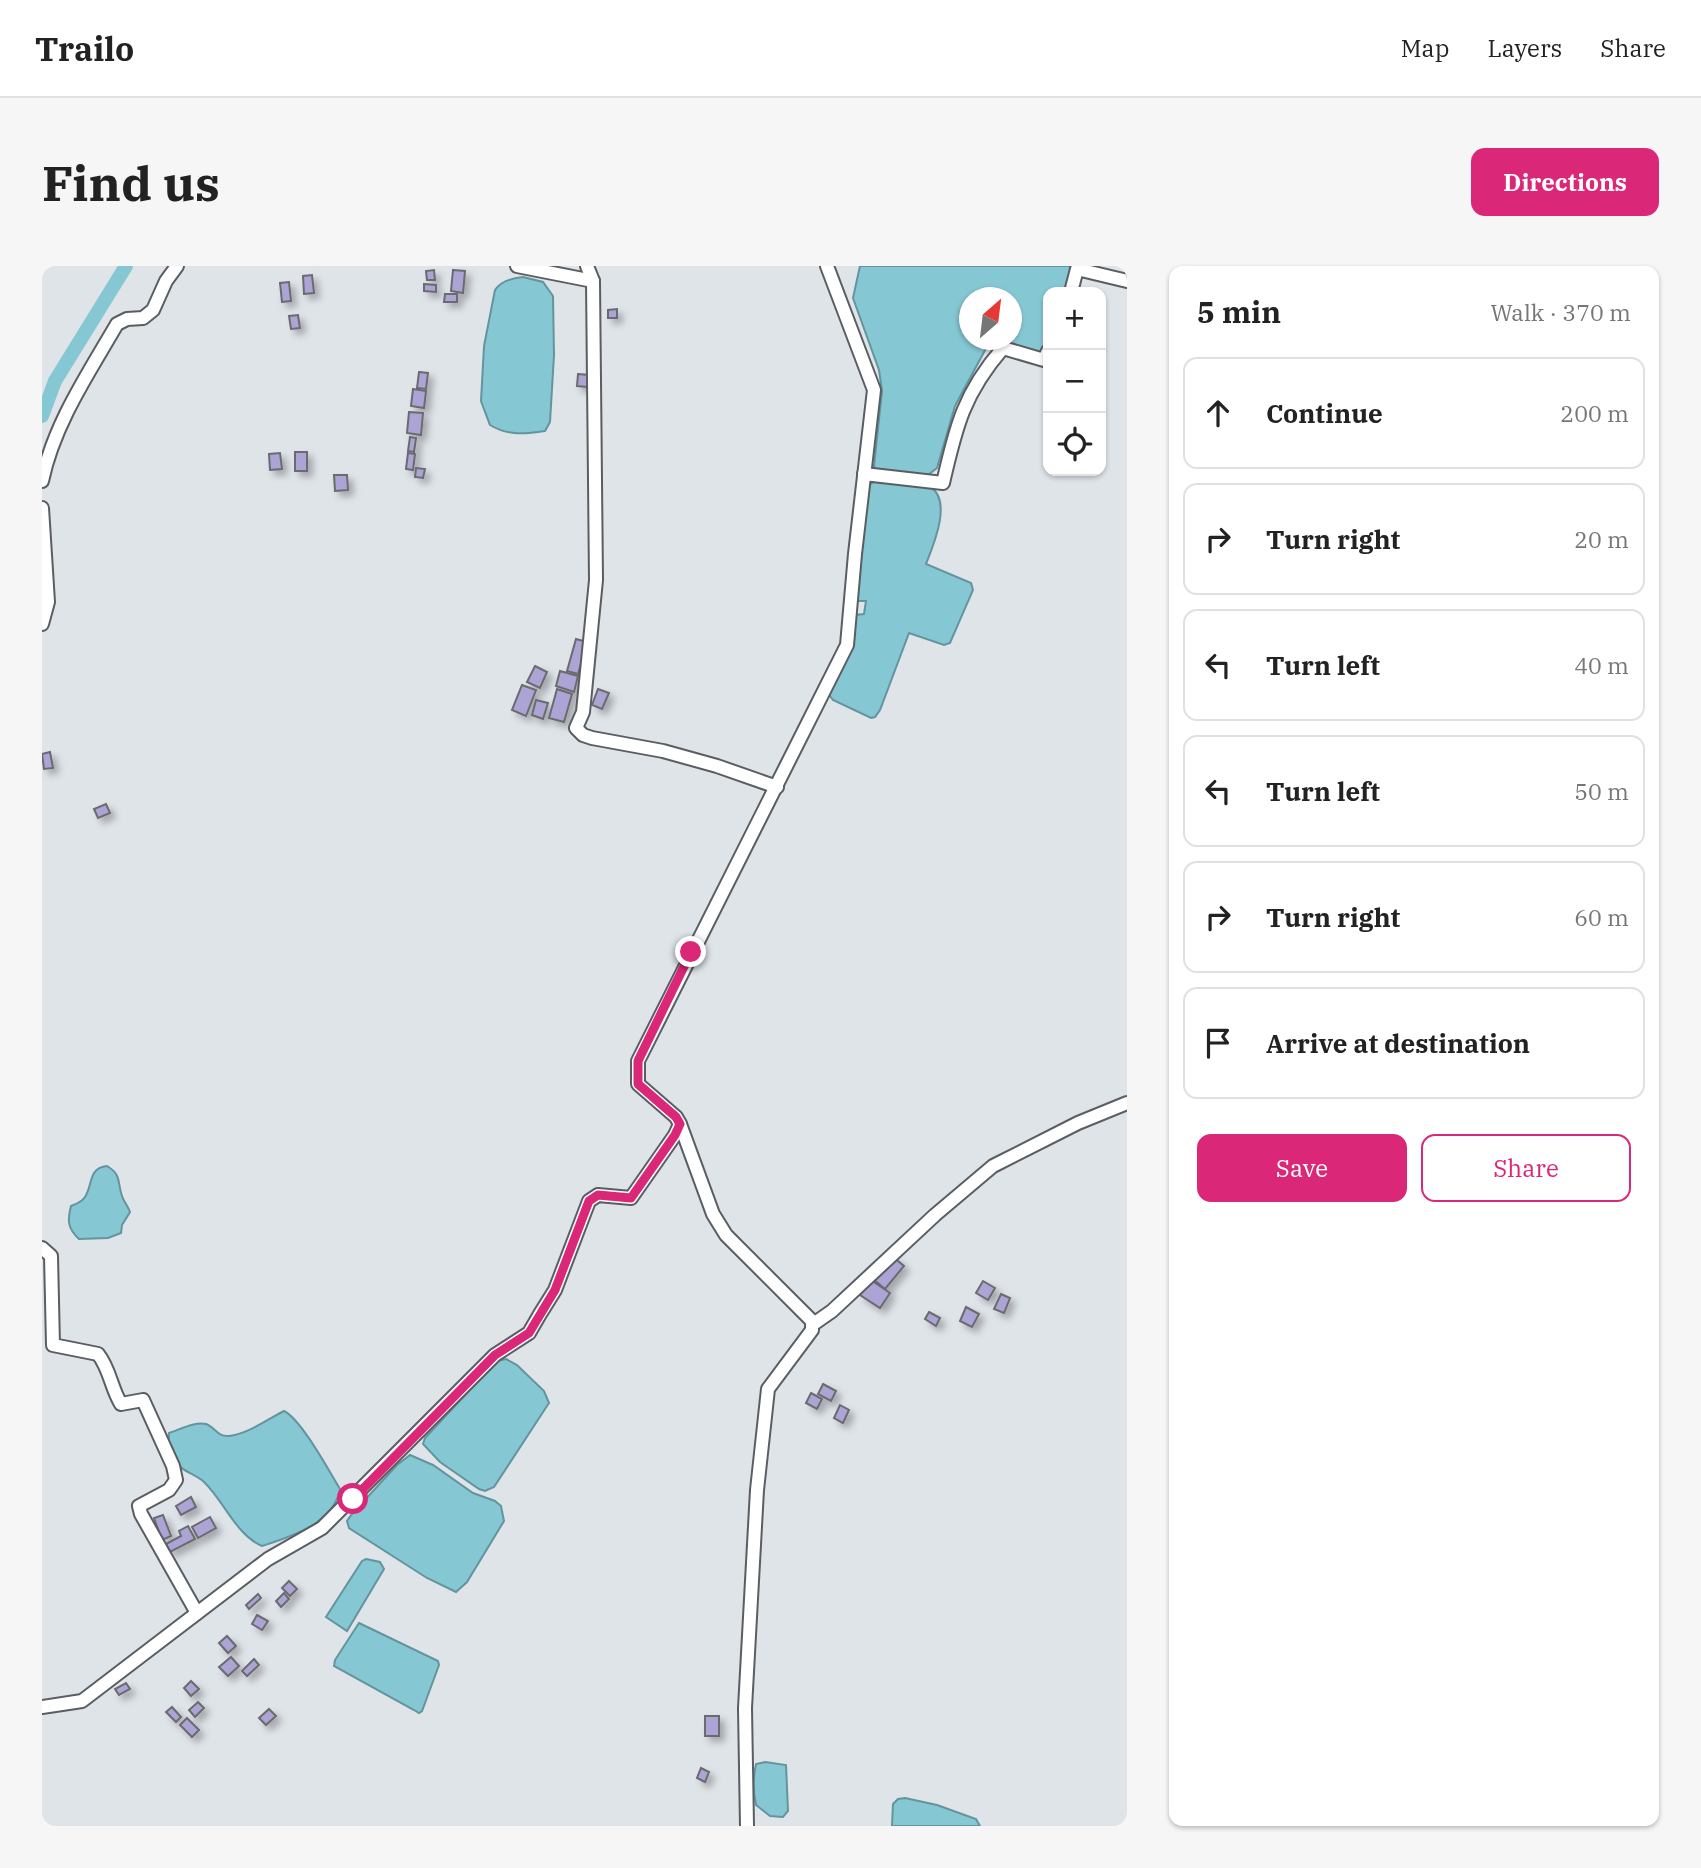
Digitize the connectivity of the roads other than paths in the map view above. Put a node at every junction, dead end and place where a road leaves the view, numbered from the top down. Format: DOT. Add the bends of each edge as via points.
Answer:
graph roads {
  1 [pos="177,266"];
  2 [pos="517,266"];
  3 [pos="587,266"];
  4 [pos="827,266"];
  5 [pos="593,281"];
  6 [pos="1127,281"];
  7 [pos="1072,287"];
  8 [pos="1043,360"];
  9 [pos="864,474"];
  10 [pos="42,481"];
  11 [pos="42,508"];
  12 [pos="42,624"];
  13 [pos="777,787"];
  14 [pos="1127,1103"];
  15 [pos="680,1124"];
  16 [pos="42,1248"];
  17 [pos="812,1325"];
  18 [pos="197,1613"];
  19 [pos="42,1707"];
  20 [pos="747,1826"];
  1 -- 10 [label="street" via="153,310 143,318 117,324 67,412 48,453"];
  2 -- 5 [label="street"];
  3 -- 5 [label="street"];
  4 -- 9 [label="street" via="874,390"];
  5 -- 13 [label="street" via="596,580 583,712 576,728 583,736 663,751"];
  6 -- 7 [label="street" via="1077,268"];
  8 -- 9 [label="street" via="1003,348 992,360 968,395 943,483"];
  9 -- 13 [label="street" via="847,645"];
  11 -- 12 [label="street" via="48,602"];
  13 -- 15 [label="street" via="638,1061 638,1084"];
  14 -- 17 [label="street" via="993,1166"];
  15 -- 17 [label="street" via="713,1214 726,1235"];
  15 -- 18 [label="street" via="631,1198 598,1195 589,1201 555,1290 529,1333 495,1355 322,1528 268,1559"];
  16 -- 18 [label="street" via="51,1256 53,1345 98,1354 121,1404 143,1400 173,1466 176,1480 169,1490 139,1506"];
  17 -- 20 [label="street" via="768,1389 757,1490 745,1708"];
  18 -- 19 [label="street" via="82,1701"];
}
